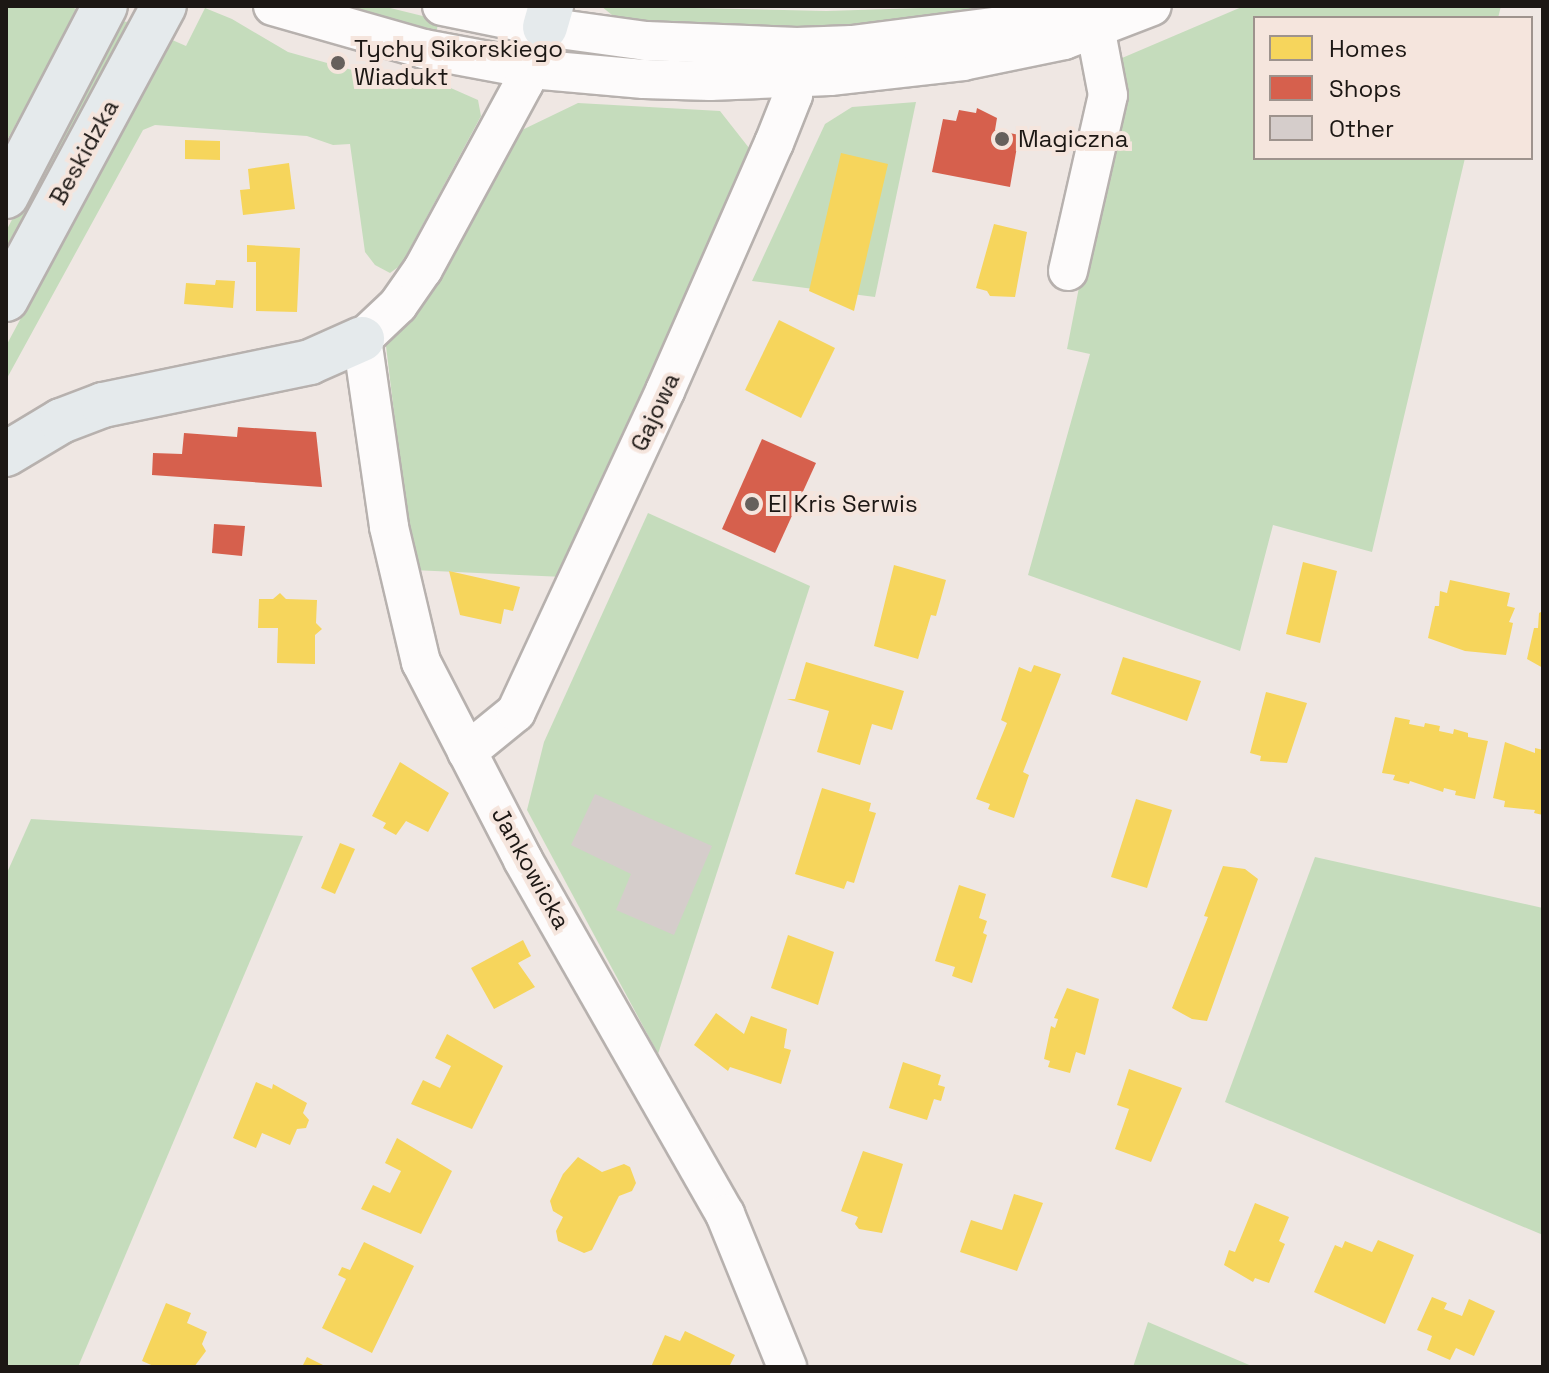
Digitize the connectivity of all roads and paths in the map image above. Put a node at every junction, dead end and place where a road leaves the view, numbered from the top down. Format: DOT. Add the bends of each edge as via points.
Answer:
graph roads {
  1 [pos="164,6"];
  2 [pos="273,6"];
  3 [pos="442,6"];
  4 [pos="1142,9"];
  5 [pos="548,17"];
  6 [pos="98,20"];
  7 [pos="1095,27"];
  8 [pos="796,62"];
  9 [pos="531,69"];
  10 [pos="6,196"];
  11 [pos="1068,271"];
  12 [pos="6,299"];
  13 [pos="362,339"];
  14 [pos="6,454"];
  15 [pos="467,752"];
  16 [pos="787,1367"];
  1 -- 12 [label="main road, Beskidzka"];
  2 -- 9 [label="street" via="424,49"];
  3 -- 5 [label="street"];
  4 -- 7 [label="street"];
  4 -- 8 [label="street" via="852,45"];
  5 -- 8 [label="street"];
  5 -- 9 [label="street"];
  6 -- 10 [label="main road, Beskidzka"];
  7 -- 8 [label="street" via="1039,47 963,61"];
  7 -- 11 [label="street" via="1108,95"];
  8 -- 9 [label="street" via="677,81"];
  8 -- 15 [label="street, Gajowa" via="774,143 516,712"];
  9 -- 13 [label="street" via="413,284"];
  13 -- 14 [label="main road" via="310,362 103,405 61,421"];
  13 -- 15 [label="street, Jankowicka" via="380,476 410,627 421,662"];
  15 -- 16 [label="street, Jankowicka" via="725,1214"];
}
